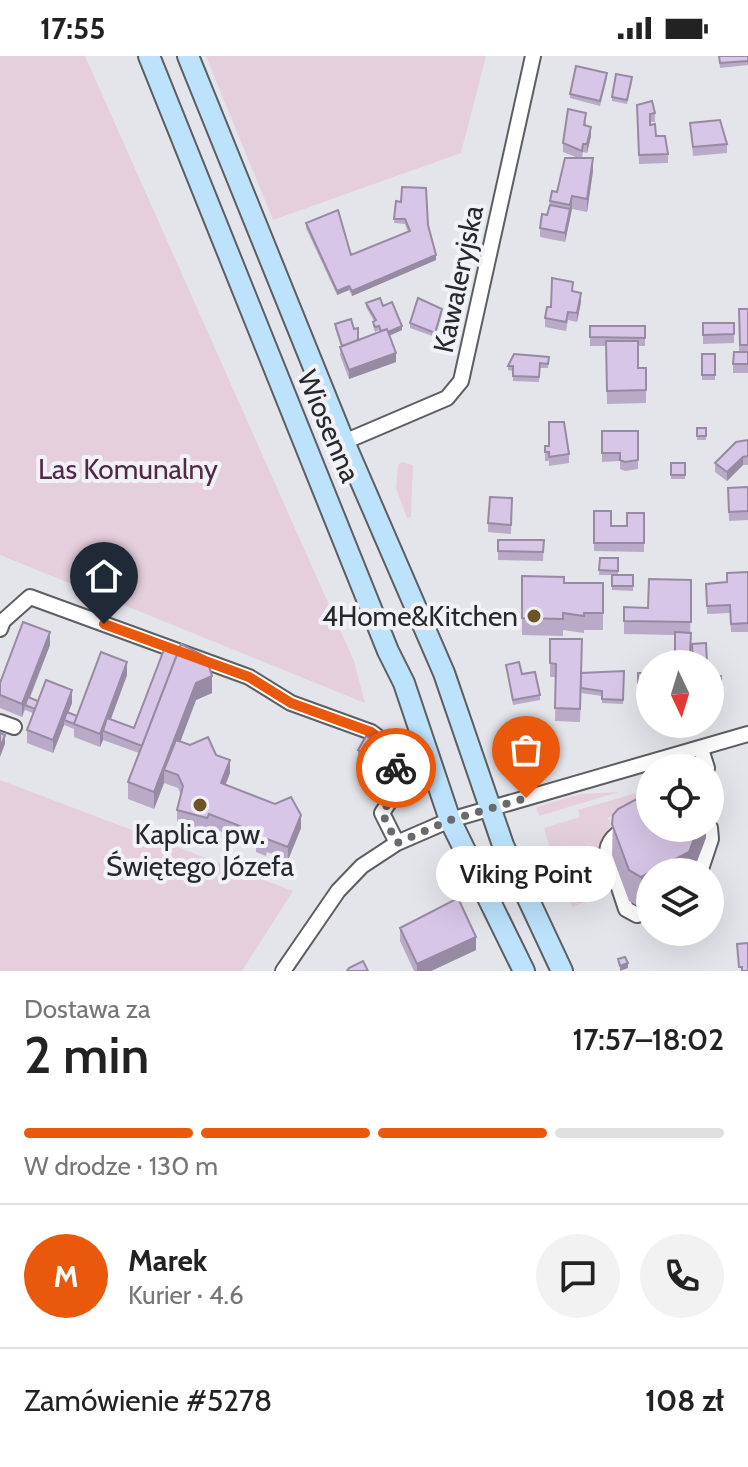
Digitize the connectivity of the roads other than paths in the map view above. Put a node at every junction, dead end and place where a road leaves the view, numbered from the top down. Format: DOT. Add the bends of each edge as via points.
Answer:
graph roads {
  1 [pos="149,56"];
  2 [pos="188,56"];
  3 [pos="533,56"];
  4 [pos="344,442"];
  5 [pos="0,629"];
  6 [pos="748,734"];
  7 [pos="701,749"];
  8 [pos="703,754"];
  9 [pos="489,808"];
  10 [pos="450,820"];
  11 [pos="636,824"];
  12 [pos="397,843"];
  13 [pos="528,904"];
  14 [pos="636,914"];
  15 [pos="496,918"];
  16 [pos="283,971"];
  17 [pos="524,971"];
  18 [pos="562,971"];
  1 -- 10 [label="main road, Wiosenna" via="404,683"];
  2 -- 4 [label="main road, Wiosenna"];
  3 -- 4 [label="street, Kawaleryjska" via="461,381 447,398"];
  4 -- 9 [label="main road, Wiosenna" via="444,673"];
  5 -- 12 [label="street" via="30,597 249,677 291,703 371,732 386,743 401,784 382,813"];
  6 -- 7 [label="street"];
  7 -- 8 [label="street"];
  7 -- 9 [label="street"];
  9 -- 10 [label="street"];
  9 -- 13 [label="main road, Wiosenna"];
  10 -- 12 [label="street"];
  10 -- 15 [label="main road, Wiosenna"];
  11 -- 14 [label="street" via="615,835 607,851 626,909"];
  12 -- 16 [label="street" via="362,866 338,891"];
  13 -- 15 [label="main road"];
  13 -- 18 [label="main road, Wiosenna"];
  15 -- 17 [label="main road, Wiosenna"];
}
